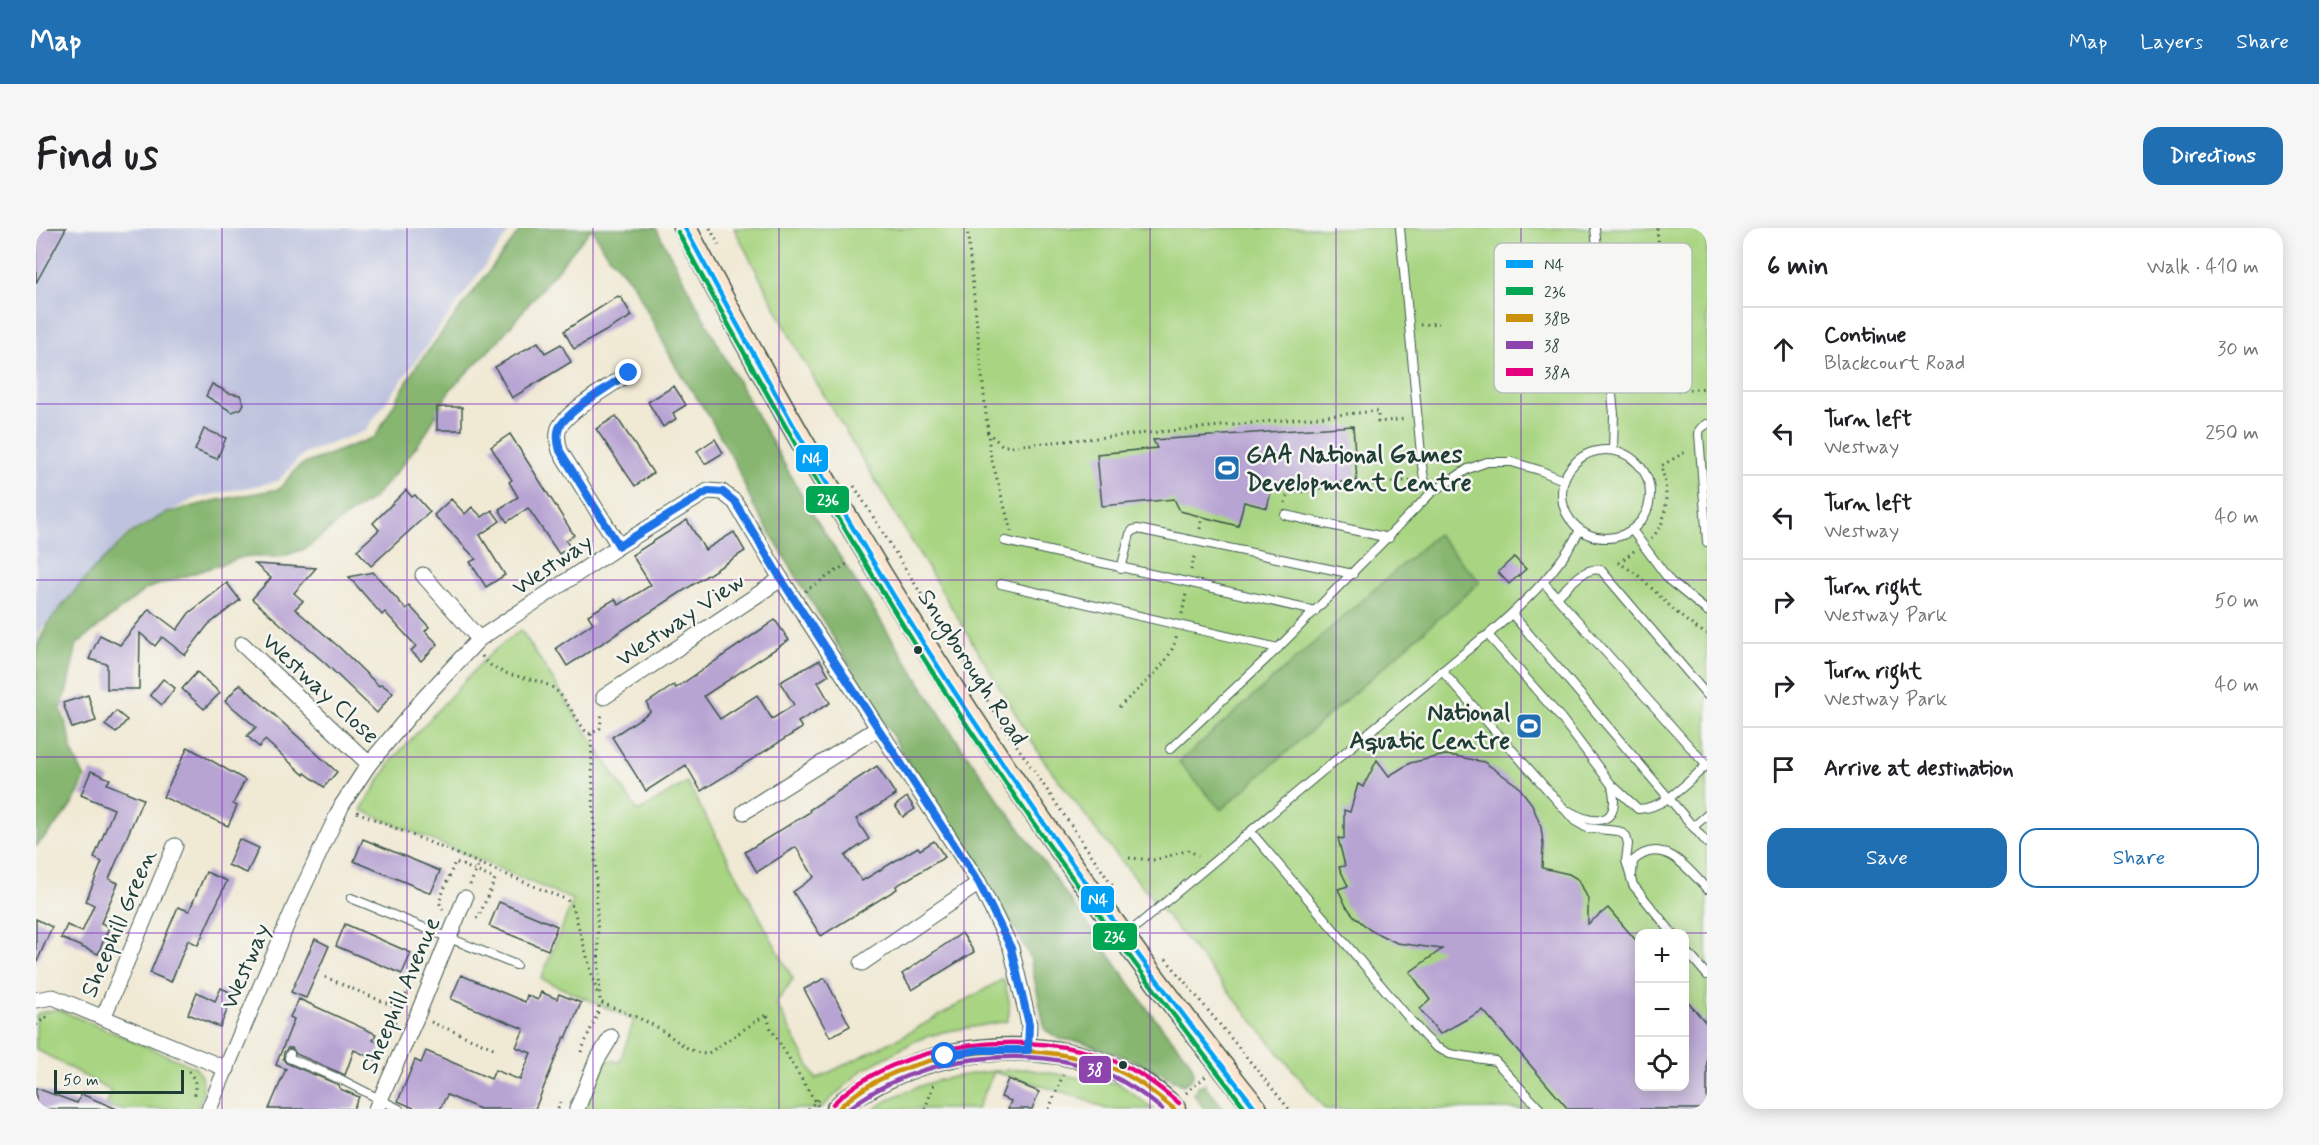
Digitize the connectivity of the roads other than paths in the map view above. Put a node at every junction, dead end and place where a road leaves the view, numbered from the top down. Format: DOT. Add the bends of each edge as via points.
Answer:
graph roads {
  1 [pos="685,228"];
  2 [pos="1400,228"];
  3 [pos="1595,228"];
  4 [pos="1597,243"];
  5 [pos="629,373"];
  6 [pos="1612,393"];
  7 [pos="1707,424"];
  8 [pos="1613,450"];
  9 [pos="1563,480"];
  10 [pos="1431,493"];
  11 [pos="1285,515"];
  12 [pos="1632,530"];
  13 [pos="1580,531"];
  14 [pos="1389,537"];
  15 [pos="1005,541"];
  16 [pos="1707,542"];
  17 [pos="619,546"];
  18 [pos="1121,569"];
  19 [pos="1353,574"];
  20 [pos="423,575"];
  21 [pos="781,579"];
  22 [pos="1544,583"];
  23 [pos="1001,584"];
  24 [pos="1557,597"];
  25 [pos="1315,611"];
  26 [pos="1707,611"];
  27 [pos="1512,614"];
  28 [pos="1488,635"];
  29 [pos="479,639"];
  30 [pos="242,644"];
  31 [pos="1278,648"];
  32 [pos="1442,671"];
  33 [pos="1707,695"];
  34 [pos="604,697"];
  35 [pos="878,728"];
  36 [pos="1170,749"];
  37 [pos="369,764"];
  38 [pos="1707,766"];
  39 [pos="1611,784"];
  40 [pos="1670,798"];
  41 [pos="1564,808"];
  42 [pos="744,812"];
  43 [pos="1707,815"];
  44 [pos="1693,827"];
  45 [pos="1251,832"];
  46 [pos="1707,843"];
  47 [pos="175,846"];
  48 [pos="979,883"];
  49 [pos="1632,885"];
  50 [pos="1707,889"];
  51 [pos="351,898"];
  52 [pos="465,898"];
  53 [pos="1670,929"];
  54 [pos="449,937"];
  55 [pos="1122,938"];
  56 [pos="1689,954"];
  57 [pos="862,963"];
  58 [pos="516,965"];
  59 [pos="1707,975"];
  60 [pos="36,1000"];
  61 [pos="103,1018"];
  62 [pos="611,1037"];
  63 [pos="1028,1050"];
  64 [pos="290,1053"];
  65 [pos="226,1068"];
  66 [pos="377,1105"];
  67 [pos="1172,1107"];
  68 [pos="210,1109"];
  69 [pos="399,1109"];
  70 [pos="577,1109"];
  71 [pos="838,1109"];
  72 [pos="1256,1109"];
  73 [pos="1540,1109"];
  1 -- 55 [label="main road, Snugborough Road" via="781,406 867,551 992,747"];
  2 -- 10 [label="lane" via="1424,479"];
  3 -- 4 [label="lane"];
  5 -- 17 [label="street" via="568,416 558,429 557,440"];
  6 -- 8 [label="lane"];
  7 -- 16 [label="lane" via="1700,429 1699,450"];
  8 -- 9 [label="lane" via="1588,453 1569,469"];
  8 -- 12 [label="lane" via="1639,464 1647,477 1648,506"];
  9 -- 10 [label="lane" via="1512,462 1487,462 1468,469"];
  9 -- 13 [label="lane" via="1564,508"];
  10 -- 14 [label="lane"];
  11 -- 14 [label="lane"];
  12 -- 13 [label="lane" via="1606,538"];
  12 -- 26 [label="lane" via="1670,581"];
  13 -- 22 [label="lane"];
  14 -- 19 [label="lane"];
  15 -- 18 [label="lane"];
  17 -- 21 [label="street, Westway" via="708,491 723,492 735,502"];
  17 -- 29 [label="street, Westway"];
  18 -- 19 [label="lane" via="1130,534 1138,529"];
  18 -- 25 [label="lane"];
  19 -- 25 [label="lane"];
  20 -- 29 [label="street"];
  21 -- 34 [label="street, Westway View"];
  21 -- 35 [label="street, Westway"];
  22 -- 24 [label="lane"];
  22 -- 27 [label="lane"];
  23 -- 31 [label="lane"];
  24 -- 33 [label="lane" via="1586,571 1601,570"];
  24 -- 38 [label="lane"];
  25 -- 31 [label="lane"];
  27 -- 28 [label="lane"];
  27 -- 40 [label="lane"];
  28 -- 32 [label="lane"];
  28 -- 39 [label="lane" via="1561,718"];
  29 -- 37 [label="street, Westway"];
  30 -- 37 [label="street, Westway Close"];
  31 -- 36 [label="lane"];
  32 -- 41 [label="lane"];
  32 -- 45 [label="lane"];
  35 -- 42 [label="street"];
  35 -- 48 [label="street, Westway"];
  37 -- 65 [label="street, Westway" via="342,805"];
  38 -- 40 [label="lane"];
  39 -- 40 [label="lane" via="1638,809 1649,809"];
  39 -- 41 [label="lane" via="1613,805 1605,819 1596,822"];
  40 -- 44 [label="lane"];
  41 -- 49 [label="lane" via="1587,828 1618,831 1626,836 1626,861"];
  43 -- 44 [label="lane"];
  44 -- 46 [label="lane"];
  45 -- 55 [label="lane"];
  45 -- 73 [label="lane" via="1425,1037 1449,1054 1495,1061"];
  47 -- 61 [label="street, Sheephill Green"];
  48 -- 57 [label="street"];
  48 -- 63 [label="street, Westway" via="1011,948 1029,1024"];
  49 -- 50 [label="lane" via="1633,861 1651,850 1672,856"];
  49 -- 53 [label="lane"];
  51 -- 54 [label="lane"];
  52 -- 54 [label="street, Sheephill Avenue"];
  54 -- 58 [label="lane"];
  54 -- 66 [label="street, Sheephill Avenue"];
  55 -- 72 [label="main road, Snugborough Road"];
  56 -- 59 [label="lane"];
  60 -- 61 [label="street, Sheephill Green" via="53,997"];
  61 -- 65 [label="street, Sheephill Green"];
  62 -- 70 [label="street"];
  63 -- 67 [label="main road" via="1073,1057 1122,1072"];
  63 -- 71 [label="main road" via="979,1050 924,1062 871,1085"];
  64 -- 66 [label="lane" via="289,1058 342,1080"];
  65 -- 68 [label="street, Westway"];
  66 -- 69 [label="lane"];
}
